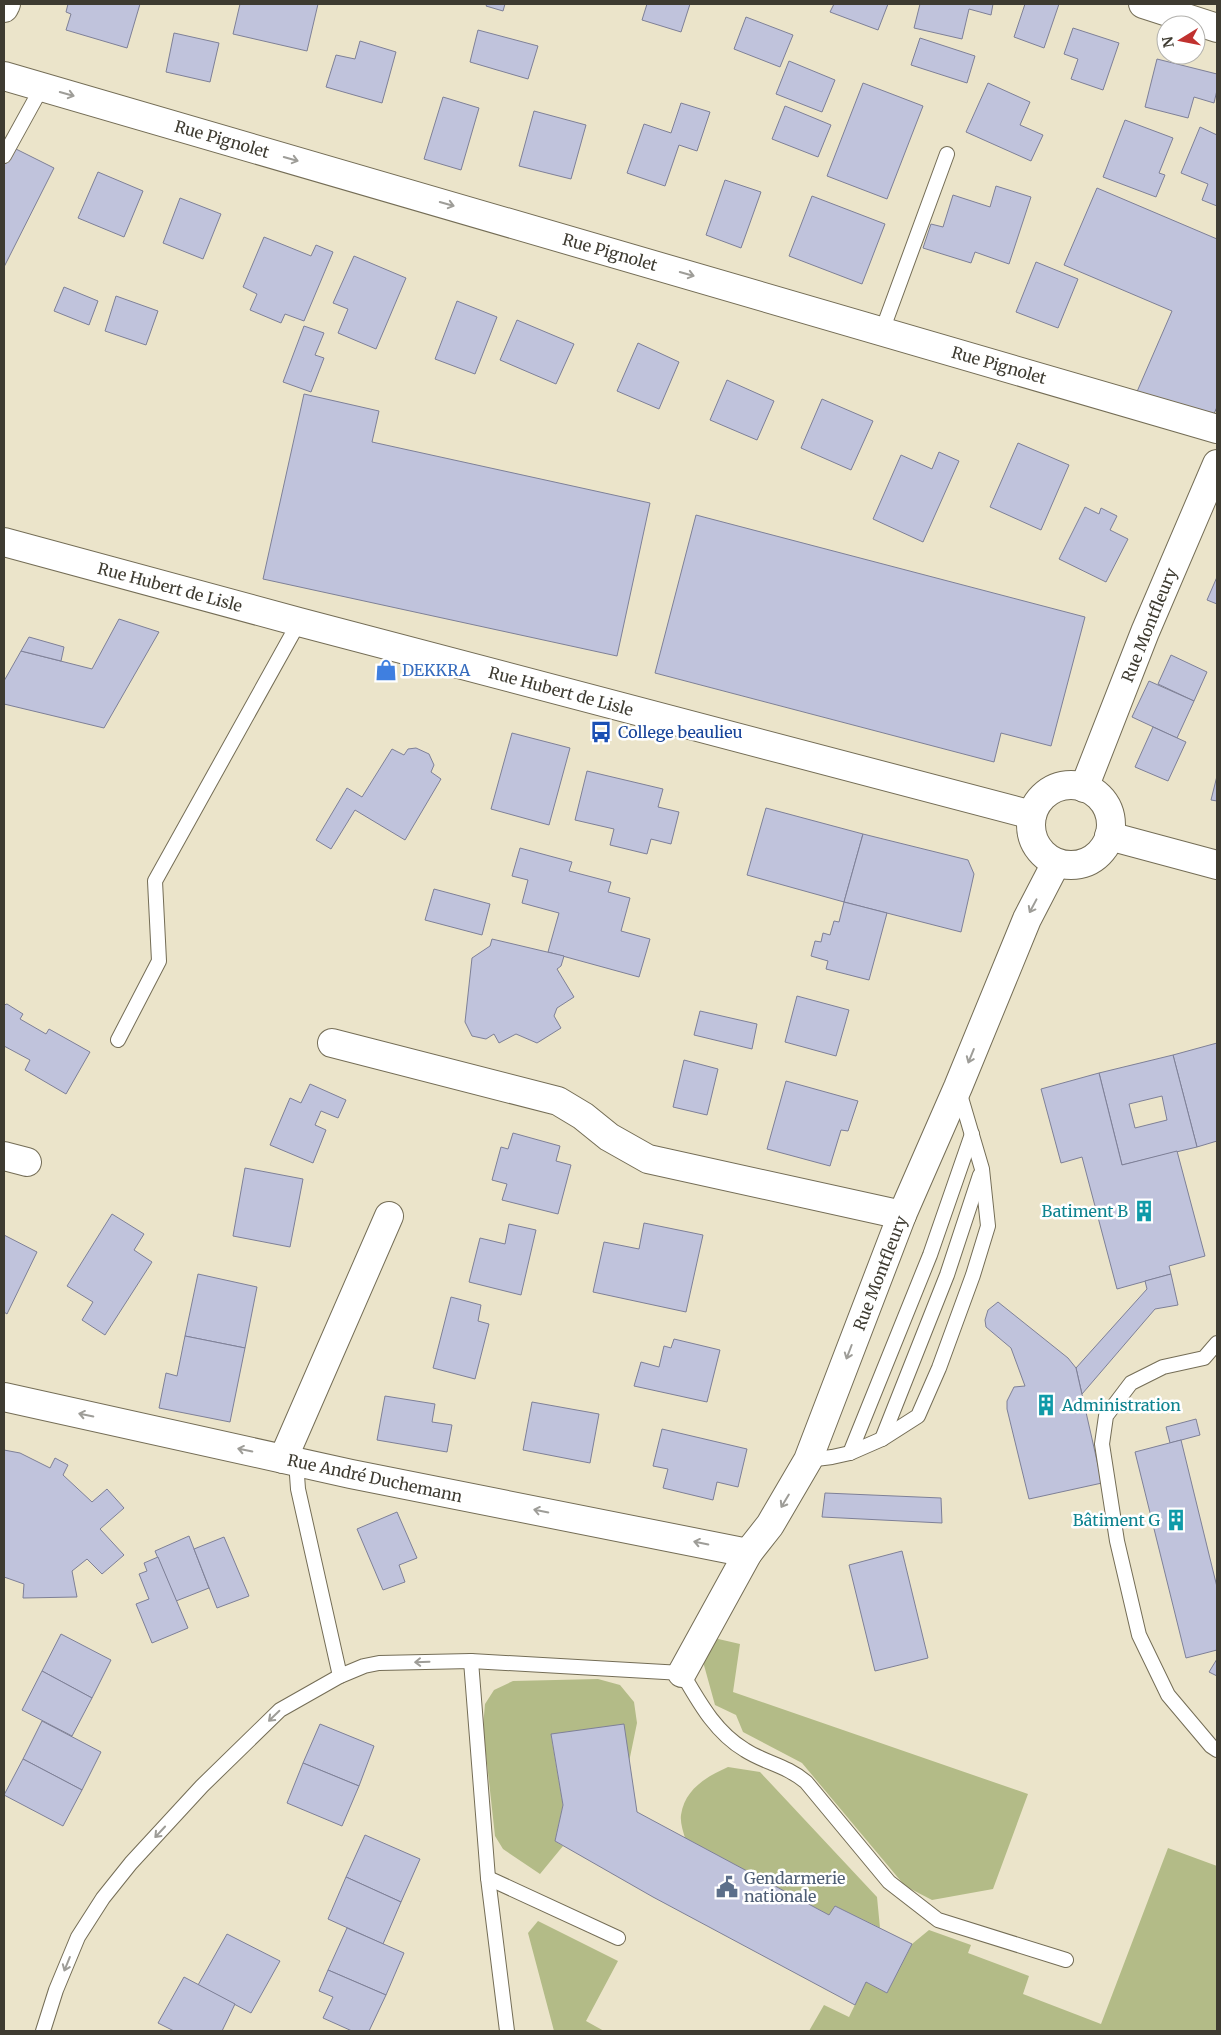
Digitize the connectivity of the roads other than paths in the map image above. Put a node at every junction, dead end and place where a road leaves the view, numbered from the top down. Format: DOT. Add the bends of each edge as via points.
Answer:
graph roads {
  1 [pos="6,4"];
  2 [pos="1143,4"];
  3 [pos="4,8"];
  4 [pos="1217,28"];
  5 [pos="4,76"];
  6 [pos="42,87"];
  7 [pos="947,154"];
  8 [pos="4,156"];
  9 [pos="882,331"];
  10 [pos="1217,429"];
  11 [pos="1217,464"];
  12 [pos="4,542"];
  13 [pos="299,622"];
  14 [pos="1084,788"];
  15 [pos="1032,815"];
  16 [pos="1109,836"];
  17 [pos="1056,863"];
  18 [pos="1217,865"];
  19 [pos="118,1040"];
  20 [pos="332,1043"];
  21 [pos="958,1087"];
  22 [pos="972,1134"];
  23 [pos="982,1169"];
  24 [pos="902,1214"];
  25 [pos="389,1216"];
  26 [pos="1217,1343"];
  27 [pos="4,1397"];
  28 [pos="882,1439"];
  29 [pos="850,1453"];
  30 [pos="290,1460"];
  31 [pos="808,1460"];
  32 [pos="748,1553"];
  33 [pos="471,1661"];
  34 [pos="682,1673"];
  35 [pos="340,1676"];
  36 [pos="1217,1750"];
  37 [pos="488,1878"];
  38 [pos="618,1938"];
  39 [pos="1066,1960"];
  40 [pos="43,2031"];
  41 [pos="507,2031"];
  1 -- 3 [label="street"];
  2 -- 4 [label="street"];
  5 -- 6 [label="street, Rue Pignolet"];
  6 -- 8 [label="lane"];
  6 -- 9 [label="street, Rue Pignolet, one-way"];
  7 -- 9 [label="lane"];
  9 -- 10 [label="street, Rue Pignolet"];
  11 -- 14 [label="street, Rue Montfleury" via="1144,632"];
  12 -- 13 [label="street, Rue Hubert de Lisle"];
  13 -- 15 [label="street, Rue Hubert de Lisle"];
  13 -- 19 [label="lane" via="155,880 159,960"];
  14 -- 15 [label="street" via="1068,786 1052,790 1039,800"];
  14 -- 16 [label="street" via="1106,807"];
  15 -- 17 [label="street" via="1031,830 1035,844"];
  16 -- 17 [label="street" via="1102,851 1088,861 1072,866"];
  16 -- 18 [label="street"];
  17 -- 21 [label="street, Rue Montfleury, one-way" via="1027,918"];
  20 -- 24 [label="street" via="558,1101 609,1137 648,1158"];
  21 -- 22 [label="lane"];
  21 -- 24 [label="street, Rue Montfleury"];
  22 -- 23 [label="lane"];
  22 -- 29 [label="lane" via="930,1255"];
  23 -- 28 [label="lane" via="947,1275"];
  23 -- 28 [label="lane" via="988,1226 939,1368 918,1416"];
  24 -- 31 [label="street, Rue Montfleury, one-way"];
  25 -- 30 [label="street"];
  26 -- 36 [label="lane" via="1204,1358 1163,1367 1131,1383 1106,1416 1102,1444 1117,1541 1139,1635 1168,1695"];
  30 -- 27 [label="street, Rue André Duchemann, one-way"];
  28 -- 29 [label="lane"];
  29 -- 31 [label="lane"];
  32 -- 30 [label="street, Rue André Duchemann, one-way"];
  30 -- 35 [label="lane"];
  31 -- 32 [label="street, Rue Montfleury, one-way" via="786,1500"];
  32 -- 34 [label="street, Rue Montfleury"];
  33 -- 34 [label="lane"];
  33 -- 35 [label="lane, one-way" via="379,1663"];
  33 -- 37 [label="lane"];
  34 -- 39 [label="lane" via="711,1721 744,1750 794,1771 889,1882 938,1920"];
  35 -- 40 [label="lane, one-way" via="280,1710 130,1863 78,1937"];
  37 -- 38 [label="lane"];
  37 -- 41 [label="lane"];
}
